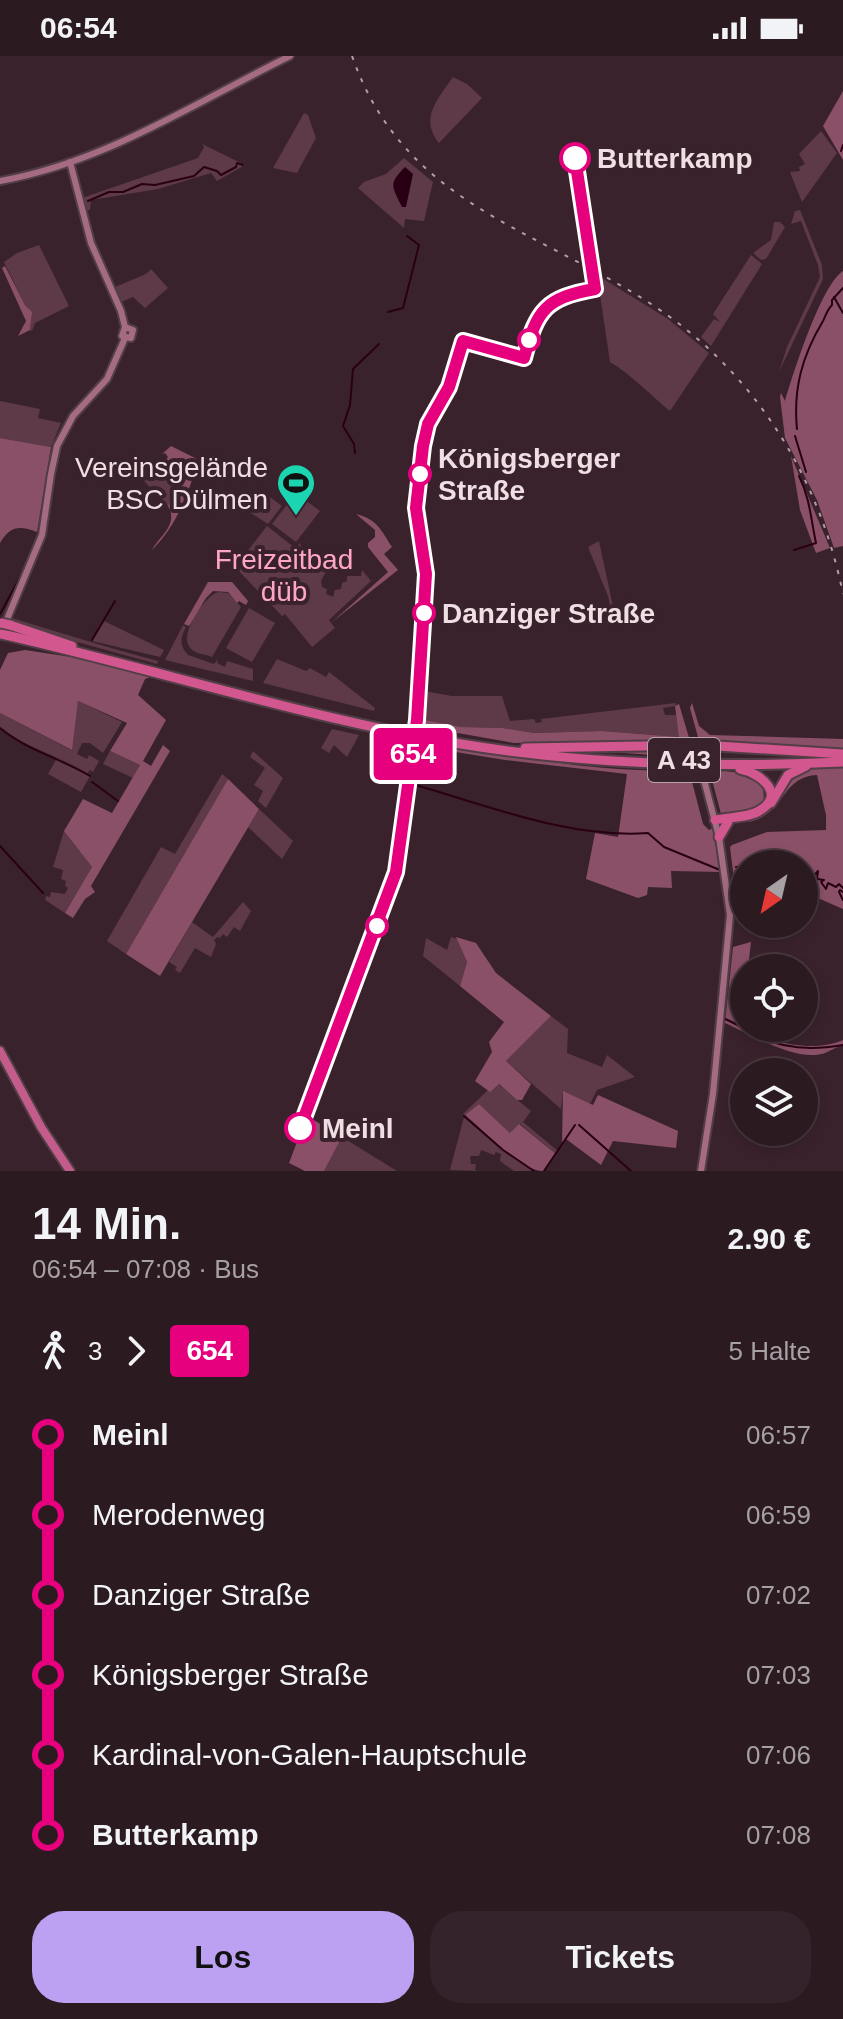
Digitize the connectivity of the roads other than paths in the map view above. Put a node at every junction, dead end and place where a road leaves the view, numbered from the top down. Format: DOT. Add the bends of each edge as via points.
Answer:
graph roads {
  1 [pos="290,56"];
  2 [pos="70,162"];
  3 [pos="0,181"];
  4 [pos="3,630"];
  5 [pos="72,648"];
  6 [pos="525,748"];
  7 [pos="695,748"];
  8 [pos="843,757"];
  9 [pos="827,762"];
  10 [pos="709,766"];
  11 [pos="716,822"];
  12 [pos="728,822"];
  13 [pos="719,837"];
  14 [pos="0,1051"];
  15 [pos="70,1171"];
  16 [pos="701,1171"];
  1 -- 2 [label="main road" via="132,137"];
  2 -- 3 [label="main road"];
  2 -- 4 [label="main road" via="86,227 119,305 125,338 111,372 73,416 57,446 42,535"];
  4 -- 5 [label="highway, A 43"];
  5 -- 6 [label="highway, A 43" via="342,715"];
  5 -- 10 [label="highway, A 43" via="320,714 447,741 593,760"];
  6 -- 7 [label="highway"];
  6 -- 8 [label="highway, A 43" via="683,760"];
  7 -- 8 [label="highway"];
  7 -- 11 [label="main road, bridge"];
  8 -- 9 [label="highway, A 43"];
  9 -- 10 [label="highway, A 43"];
  9 -- 12 [label="highway" via="796,769 763,811"];
  10 -- 11 [label="highway" via="754,773 770,790 762,809"];
  11 -- 12 [label="highway"];
  11 -- 13 [label="main road"];
  12 -- 13 [label="highway"];
  13 -- 16 [label="main road" via="730,915"];
  14 -- 15 [label="highway"];
}
